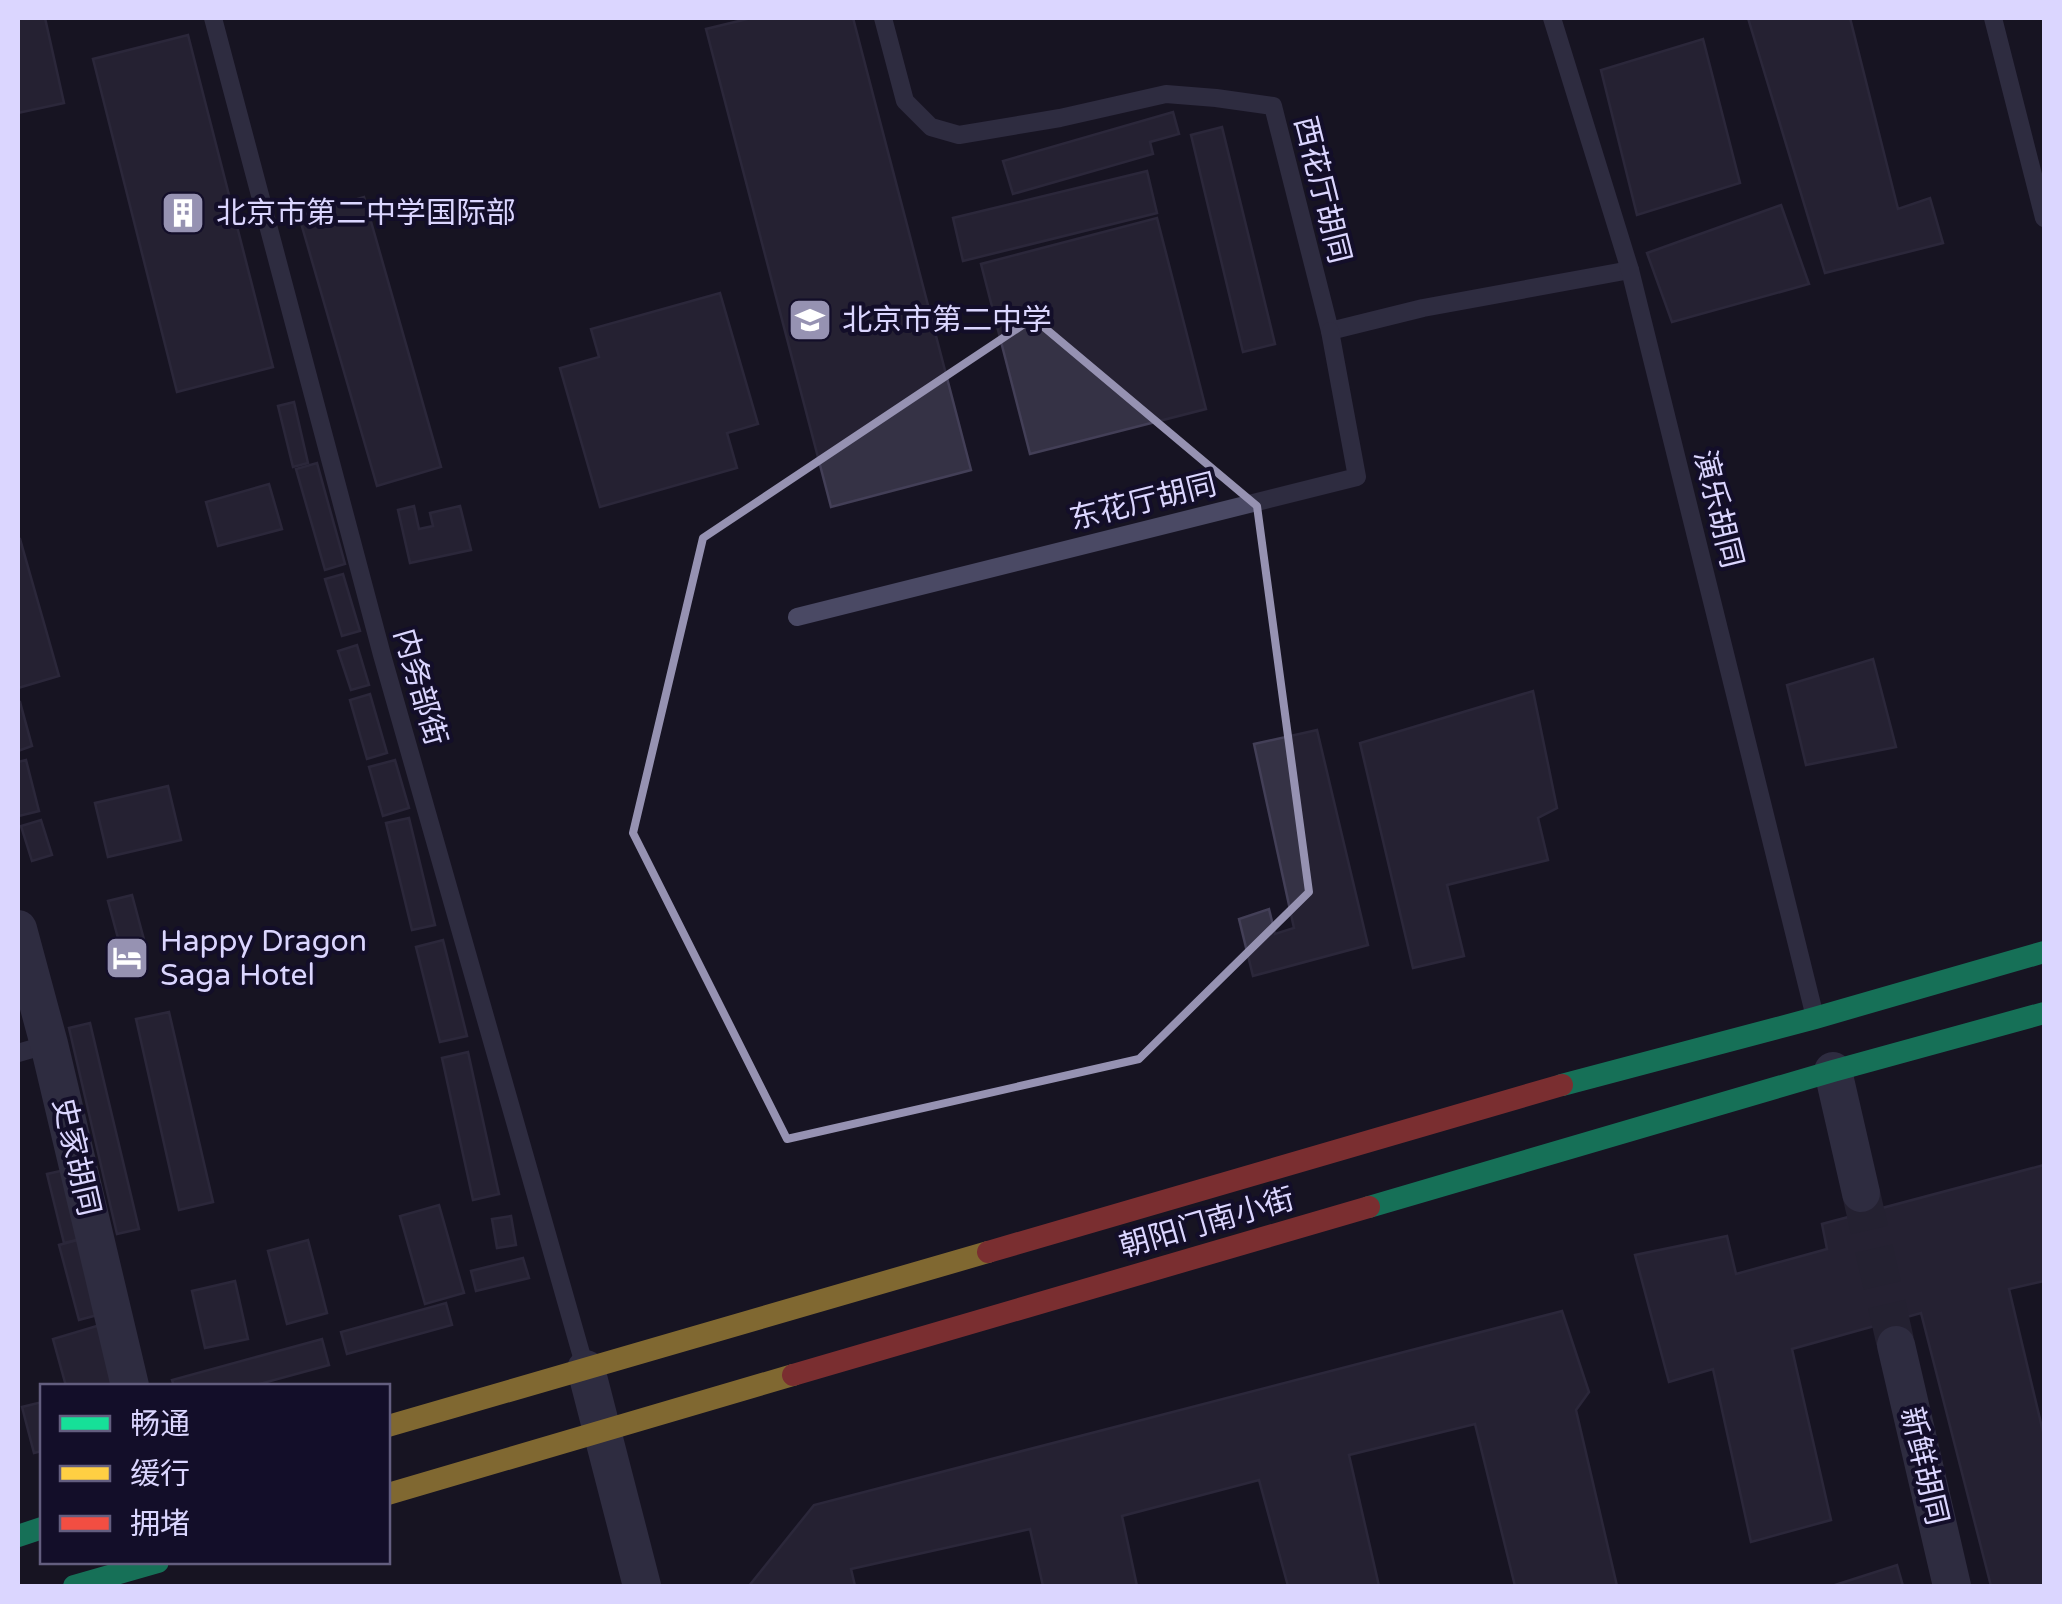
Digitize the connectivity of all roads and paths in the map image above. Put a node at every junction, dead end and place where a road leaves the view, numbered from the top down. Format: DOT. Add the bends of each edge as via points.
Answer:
graph roads {
  1 [pos="213,18"];
  2 [pos="883,18"];
  3 [pos="1552,18"];
  4 [pos="1993,18"];
  5 [pos="2044,218"];
  6 [pos="1630,270"];
  7 [pos="1330,330"];
  8 [pos="797,616"];
  9 [pos="18,929"];
  10 [pos="2044,952"];
  11 [pos="2044,1013"];
  12 [pos="1815,1018"];
  13 [pos="33,1049"];
  14 [pos="1833,1070"];
  15 [pos="1861,1192"];
  16 [pos="1896,1345"];
  17 [pos="586,1369"];
  18 [pos="129,1384"];
  19 [pos="390,1425"];
  20 [pos="600,1431"];
  21 [pos="390,1493"];
  22 [pos="151,1564"];
  23 [pos="74,1586"];
  24 [pos="642,1586"];
  25 [pos="1952,1586"];
  1 -- 17 [label="lane, 内务部街" via="382,655"];
  2 -- 7 [label="lane, 西花厅胡同" via="904,101 931,127 959,135 1166,94 1272,106"];
  3 -- 6 [label="lane, 演乐胡同"];
  4 -- 5 [label="lane"];
  6 -- 7 [label="lane"];
  6 -- 12 [label="lane, 演乐胡同"];
  7 -- 8 [label="lane, 东花厅胡同" via="1357,478"];
  9 -- 13 [label="street, 史家胡同"];
  10 -- 12 [label="main road, 朝阳门南小街"];
  11 -- 14 [label="main road, 朝阳门南小街"];
  12 -- 17 [label="main road, 朝阳门南小街" via="1560,1085"];
  13 -- 18 [label="street, 史家胡同"];
  14 -- 15 [label="street"];
  14 -- 20 [label="main road, 朝阳门南小街"];
  16 -- 25 [label="street, 新鲜胡同"];
  17 -- 19 [label="main road, 朝阳门南小街"];
  17 -- 20 [label="street"];
  20 -- 21 [label="main road, 朝阳门南小街"];
  20 -- 24 [label="street"];
  22 -- 23 [label="main road"];
}
